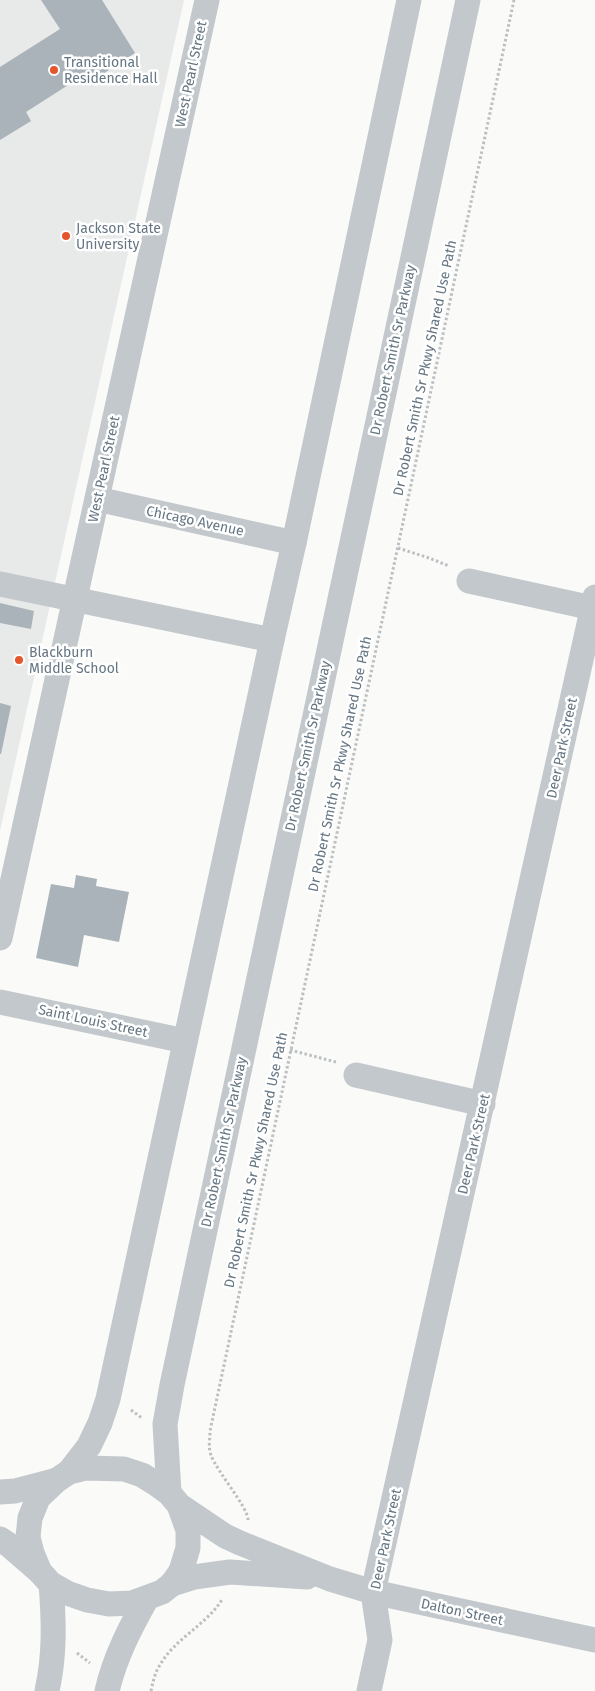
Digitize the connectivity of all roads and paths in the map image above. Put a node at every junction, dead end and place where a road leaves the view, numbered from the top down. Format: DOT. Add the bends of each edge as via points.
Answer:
graph roads {
  1 [pos="207,0"];
  2 [pos="409,0"];
  3 [pos="468,0"];
  4 [pos="514,0"];
  5 [pos="97,500"];
  6 [pos="294,543"];
  7 [pos="398,548"];
  8 [pos="469,581"];
  9 [pos="0,584"];
  10 [pos="75,598"];
  11 [pos="594,603"];
  12 [pos="272,640"];
  13 [pos="0,938"];
  14 [pos="0,1002"];
  15 [pos="185,1041"];
  16 [pos="290,1050"];
  17 [pos="356,1076"];
  18 [pos="483,1104"];
  19 [pos="125,1405"];
  20 [pos="146,1422"];
  21 [pos="63,1476"];
  22 [pos="0,1492"];
  23 [pos="174,1499"];
  24 [pos="248,1524"];
  25 [pos="0,1539"];
  26 [pos="46,1578"];
  27 [pos="330,1579"];
  28 [pos="172,1584"];
  29 [pos="226,1592"];
  30 [pos="374,1592"];
  31 [pos="147,1598"];
  32 [pos="595,1640"];
  33 [pos="73,1650"];
  34 [pos="95,1666"];
  35 [pos="48,1691"];
  36 [pos="107,1691"];
  37 [pos="151,1691"];
  38 [pos="368,1691"];
  1 -- 5 [label="street, West Pearl Street"];
  2 -- 6 [label="street"];
  3 -- 23 [label="street, Dr Robert Smith Sr Parkway" via="172,1385 165,1424"];
  4 -- 7 [label="path, Dr Robert Smith Sr Pkwy Shared Use Path"];
  5 -- 6 [label="street, Chicago Avenue"];
  5 -- 10 [label="street, West Pearl Street"];
  6 -- 12 [label="street"];
  7 -- 8 [label="path" via="465,571"];
  7 -- 16 [label="path, Dr Robert Smith Sr Pkwy Shared Use Path"];
  8 -- 11 [label="street"];
  9 -- 10 [label="street"];
  10 -- 12 [label="street"];
  10 -- 13 [label="street, West Pearl Street"];
  11 -- 18 [label="street, Deer Park Street"];
  12 -- 15 [label="street"];
  14 -- 15 [label="street, Saint Louis Street"];
  15 -- 21 [label="street" via="108,1399 89,1446"];
  16 -- 17 [label="path" via="352,1066"];
  16 -- 24 [label="path, Dr Robert Smith Sr Pkwy Shared Use Path" via="210,1431 210,1453 249,1516"];
  17 -- 18 [label="street"];
  18 -- 30 [label="street, Deer Park Street"];
  19 -- 20 [label="path"];
  21 -- 22 [label="street" via="15,1491"];
  21 -- 23 [label="street" via="85,1468 124,1469 142,1475"];
  21 -- 26 [label="street" via="38,1498 30,1518 28,1538 32,1553"];
  23 -- 27 [label="street, Dalton Street" via="225,1536"];
  23 -- 28 [label="street" via="188,1530 188,1548 182,1571"];
  25 -- 26 [label="street"];
  26 -- 31 [label="street" via="87,1600 109,1604 132,1603"];
  26 -- 35 [label="street" via="54,1648"];
  27 -- 28 [label="street, Dalton Street" via="230,1572"];
  27 -- 30 [label="street, Dalton Street"];
  28 -- 31 [label="street"];
  29 -- 37 [label="path" via="210,1615 160,1664"];
  30 -- 32 [label="street, Dalton Street"];
  30 -- 38 [label="street, Deer Park Street" via="380,1640"];
  31 -- 36 [label="street" via="127,1633"];
  33 -- 34 [label="path"];
}
